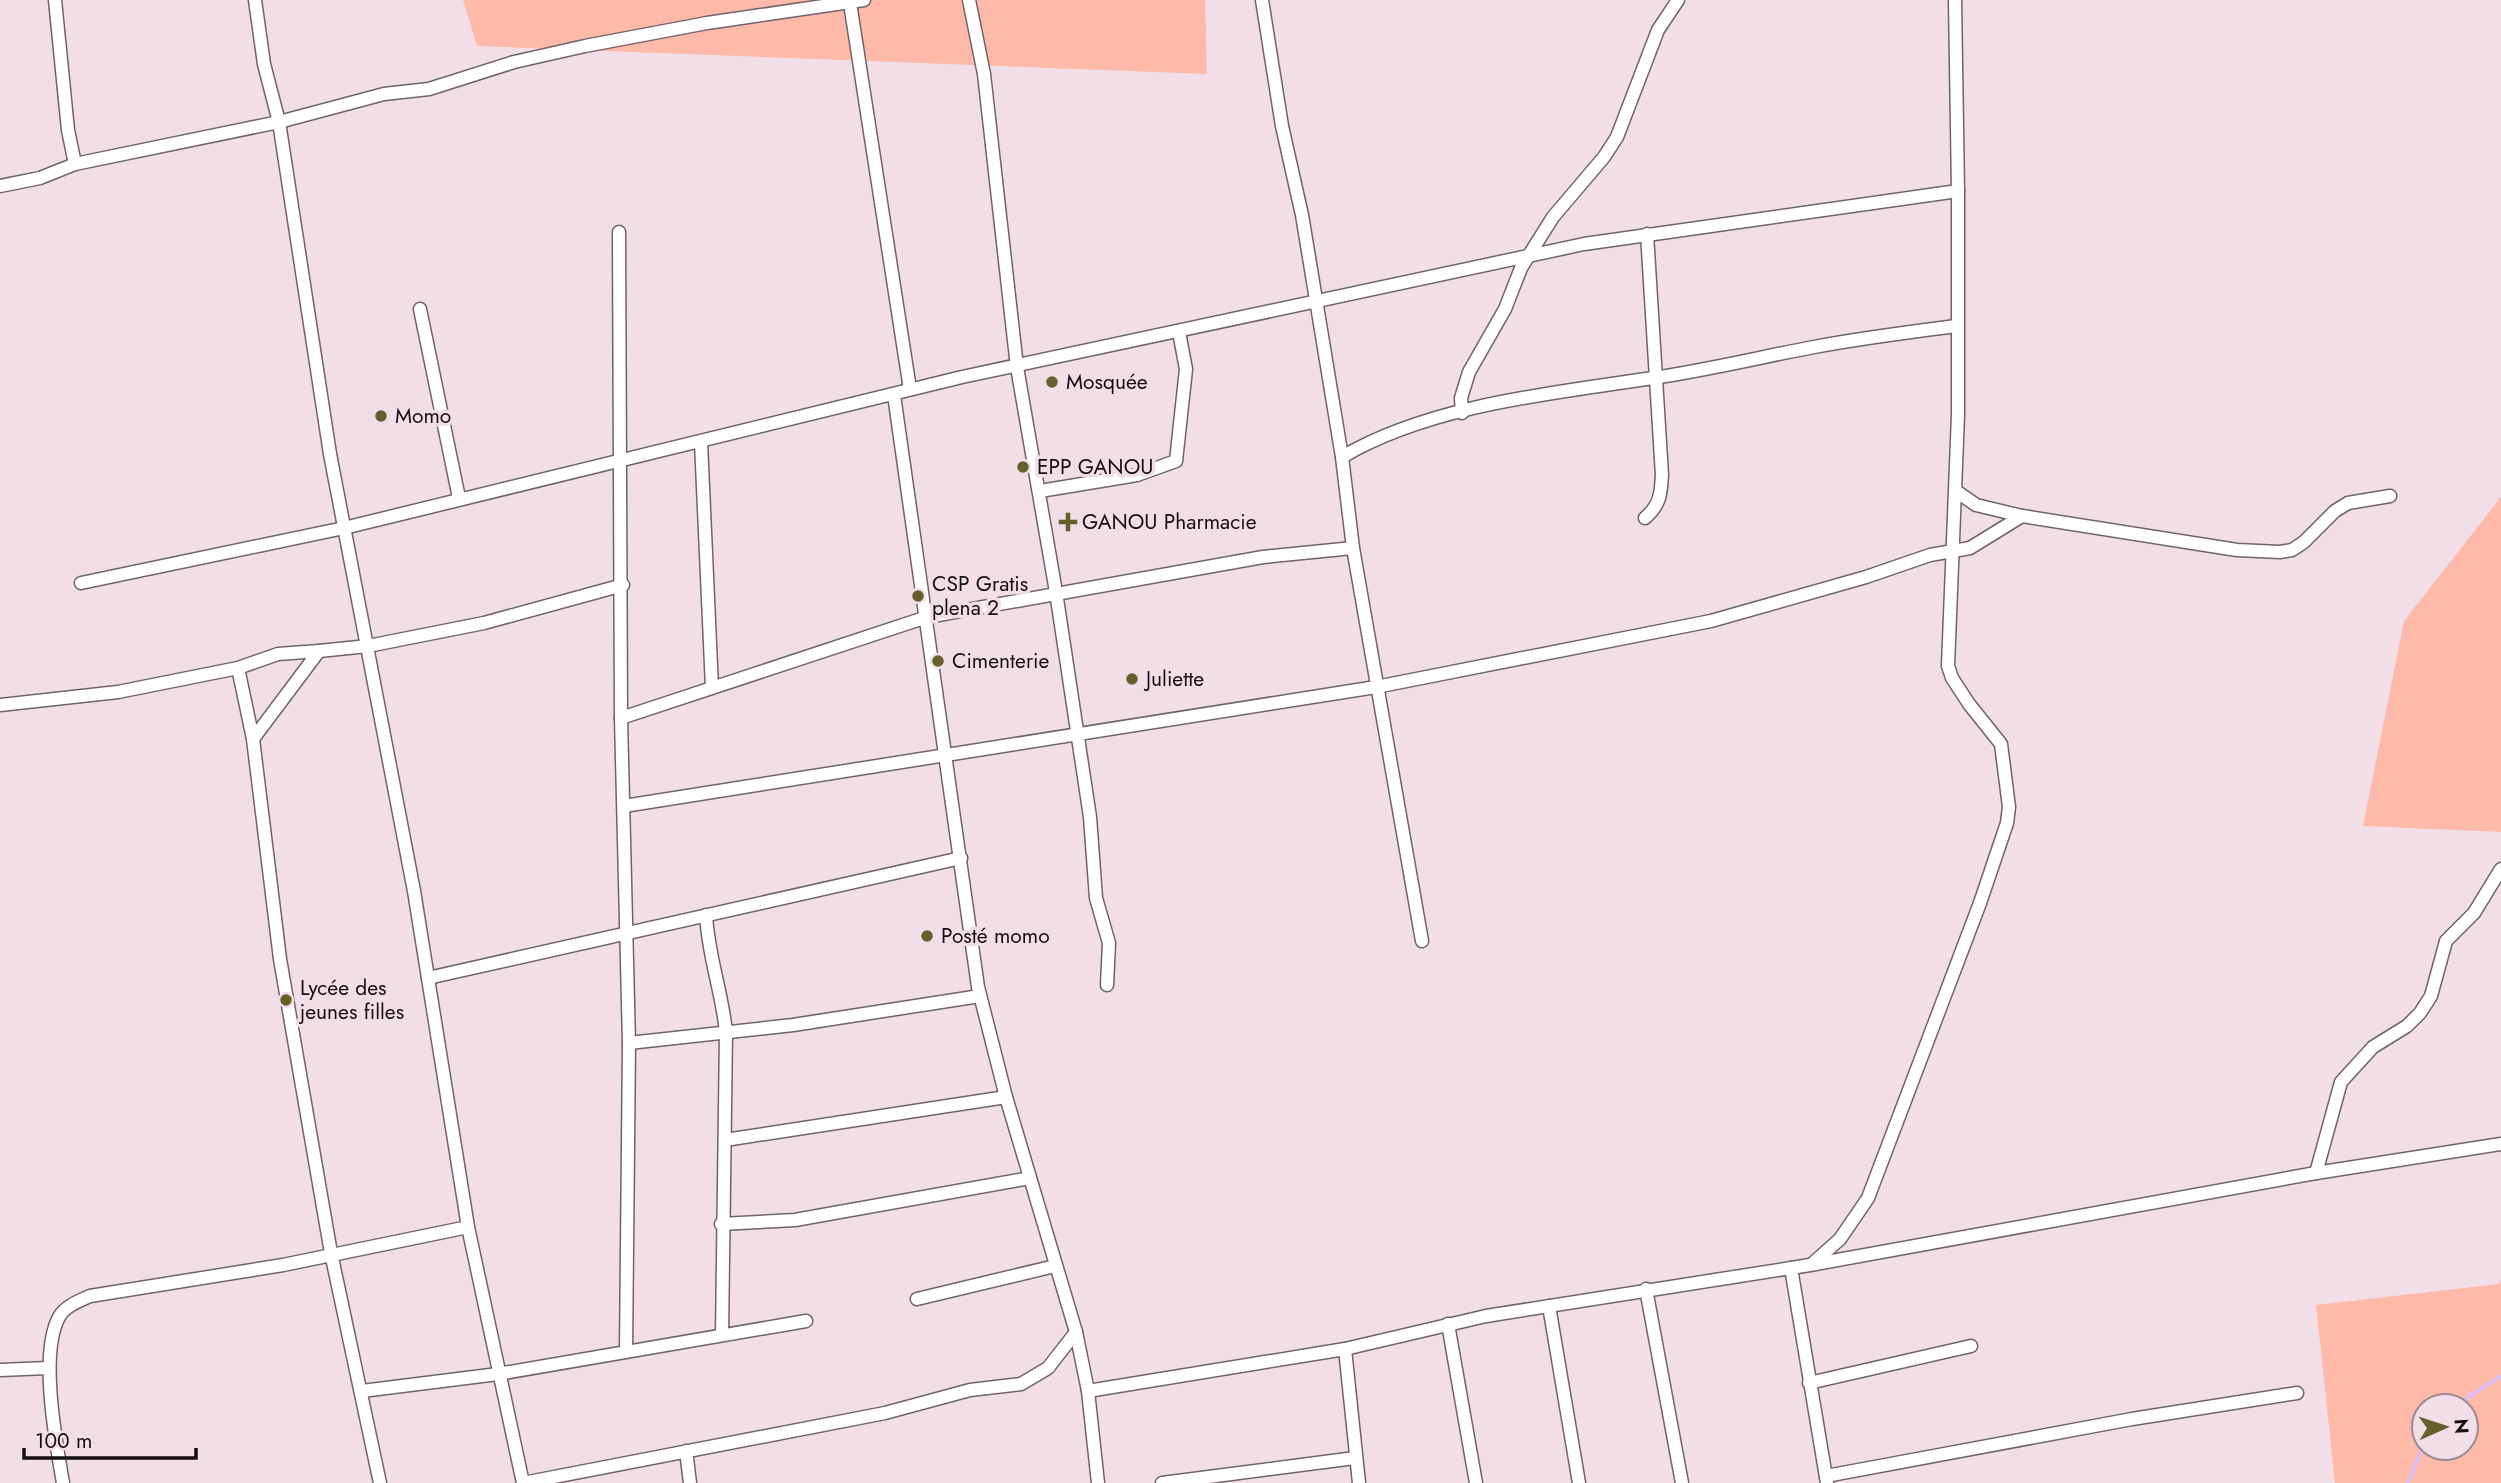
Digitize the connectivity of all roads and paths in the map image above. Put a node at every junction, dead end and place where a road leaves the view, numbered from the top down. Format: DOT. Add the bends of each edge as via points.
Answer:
graph roads {
  1 [pos="55,0"];
  2 [pos="255,0"];
  3 [pos="864,0"];
  4 [pos="969,0"];
  5 [pos="1262,0"];
  6 [pos="1678,0"];
  7 [pos="1955,0"];
  8 [pos="850,3"];
  9 [pos="279,122"];
  10 [pos="75,164"];
  11 [pos="0,186"];
  12 [pos="1958,191"];
  13 [pos="619,232"];
  14 [pos="1647,234"];
  15 [pos="1528,256"];
  16 [pos="1316,303"];
  17 [pos="421,309"];
  18 [pos="1956,326"];
  19 [pos="1179,332"];
  20 [pos="1017,367"];
  21 [pos="1654,378"];
  22 [pos="910,389"];
  23 [pos="894,395"];
  24 [pos="1462,413"];
  25 [pos="701,442"];
  26 [pos="1342,457"];
  27 [pos="618,462"];
  28 [pos="1046,490"];
  29 [pos="1956,491"];
  30 [pos="2390,496"];
  31 [pos="459,498"];
  32 [pos="2022,516"];
  33 [pos="1645,519"];
  34 [pos="344,528"];
  35 [pos="1353,548"];
  36 [pos="1955,550"];
  37 [pos="81,583"];
  38 [pos="623,585"];
  39 [pos="1056,592"];
  40 [pos="927,617"];
  41 [pos="368,646"];
  42 [pos="319,651"];
  43 [pos="238,668"];
  44 [pos="1376,687"];
  45 [pos="712,688"];
  46 [pos="0,705"];
  47 [pos="621,719"];
  48 [pos="1077,734"];
  49 [pos="253,739"];
  50 [pos="946,756"];
  51 [pos="624,806"];
  52 [pos="961,858"];
  53 [pos="2501,869"];
  54 [pos="706,915"];
  55 [pos="625,936"];
  56 [pos="1422,941"];
  57 [pos="428,978"];
  58 [pos="1107,985"];
  59 [pos="980,996"];
  60 [pos="726,1032"];
  61 [pos="629,1043"];
  62 [pos="1006,1097"];
  63 [pos="725,1140"];
  64 [pos="2501,1144"];
  65 [pos="2316,1172"];
  66 [pos="1030,1178"];
  67 [pos="721,1224"];
  68 [pos="468,1227"];
  69 [pos="331,1253"];
  70 [pos="1810,1265"];
  71 [pos="1055,1266"];
  72 [pos="1791,1268"];
  73 [pos="1646,1289"];
  74 [pos="917,1299"];
  75 [pos="1549,1306"];
  76 [pos="806,1321"];
  77 [pos="1448,1324"];
  78 [pos="1076,1332"];
  79 [pos="722,1335"];
  80 [pos="1971,1346"];
  81 [pos="1345,1349"];
  82 [pos="626,1350"];
  83 [pos="48,1368"];
  84 [pos="0,1370"];
  85 [pos="498,1374"];
  86 [pos="1809,1382"];
  87 [pos="362,1391"];
  88 [pos="1087,1391"];
  89 [pos="2297,1393"];
  90 [pos="686,1451"];
  91 [pos="1355,1458"];
  92 [pos="1826,1479"];
  93 [pos="63,1483"];
  94 [pos="380,1483"];
  95 [pos="523,1483"];
  96 [pos="690,1483"];
  97 [pos="1098,1483"];
  98 [pos="1162,1483"];
  99 [pos="1359,1483"];
  100 [pos="1476,1483"];
  101 [pos="1579,1483"];
  102 [pos="1682,1483"];
  1 -- 10 [label="street"];
  2 -- 9 [label="street" via="264,64"];
  3 -- 8 [label="street"];
  4 -- 20 [label="street" via="984,74"];
  5 -- 16 [label="street"];
  6 -- 15 [label="street" via="1658,30 1617,137"];
  7 -- 12 [label="street"];
  8 -- 9 [label="street" via="586,46 514,62 429,89 368,97"];
  8 -- 22 [label="street"];
  9 -- 10 [label="street"];
  9 -- 34 [label="street"];
  10 -- 11 [label="street" via="40,178"];
  12 -- 14 [label="street"];
  12 -- 18 [label="street"];
  13 -- 27 [label="street"];
  14 -- 15 [label="street"];
  14 -- 21 [label="street"];
  15 -- 16 [label="street"];
  15 -- 24 [label="street" via="1505,309 1469,372 1461,398"];
  16 -- 19 [label="street"];
  16 -- 26 [label="street"];
  17 -- 31 [label="street"];
  18 -- 21 [label="street" via="1818,346"];
  18 -- 29 [label="street"];
  19 -- 20 [label="street"];
  19 -- 28 [label="street" via="1186,369 1176,461 1137,475"];
  20 -- 22 [label="street"];
  20 -- 39 [label="street"];
  21 -- 24 [label="street" via="1588,386"];
  21 -- 33 [label="street" via="1661,498"];
  22 -- 23 [label="street"];
  23 -- 25 [label="street"];
  23 -- 40 [label="street"];
  24 -- 26 [label="street" via="1387,433"];
  25 -- 27 [label="street"];
  25 -- 45 [label="street"];
  26 -- 35 [label="street"];
  27 -- 31 [label="street"];
  27 -- 38 [label="street"];
  29 -- 32 [label="street" via="1976,505"];
  29 -- 36 [label="street"];
  30 -- 32 [label="street" via="2348,503 2304,542 2280,552 2237,550"];
  31 -- 34 [label="street"];
  32 -- 36 [label="street" via="1970,548"];
  34 -- 37 [label="street"];
  34 -- 41 [label="street"];
  35 -- 39 [label="street" via="1263,557"];
  35 -- 44 [label="street"];
  36 -- 44 [label="street" via="1710,621"];
  36 -- 70 [label="street" via="1949,672 2001,744 2007,823 1868,1198 1840,1239"];
  38 -- 41 [label="street" via="484,623"];
  38 -- 47 [label="street"];
  39 -- 40 [label="street"];
  39 -- 48 [label="street"];
  40 -- 45 [label="street"];
  40 -- 50 [label="street"];
  41 -- 42 [label="street"];
  41 -- 57 [label="street"];
  42 -- 43 [label="street" via="278,654"];
  42 -- 49 [label="street"];
  43 -- 46 [label="street" via="118,692"];
  43 -- 49 [label="street"];
  44 -- 48 [label="street"];
  44 -- 56 [label="street"];
  45 -- 47 [label="street"];
  47 -- 51 [label="street"];
  48 -- 50 [label="street"];
  48 -- 58 [label="street" via="1096,898 1110,943"];
  49 -- 69 [label="street" via="280,959"];
  50 -- 51 [label="street"];
  50 -- 52 [label="street"];
  51 -- 55 [label="street"];
  52 -- 54 [label="street"];
  52 -- 59 [label="street"];
  53 -- 65 [label="street" via="2474,913 2446,941 2431,996 2420,1013 2374,1047 2341,1082"];
  54 -- 55 [label="street"];
  54 -- 60 [label="street"];
  55 -- 57 [label="street"];
  55 -- 61 [label="street"];
  57 -- 68 [label="street"];
  59 -- 60 [label="street"];
  59 -- 62 [label="street"];
  60 -- 61 [label="street"];
  60 -- 63 [label="street"];
  61 -- 82 [label="street"];
  62 -- 63 [label="street"];
  62 -- 66 [label="street"];
  63 -- 67 [label="street"];
  64 -- 65 [label="street"];
  65 -- 70 [label="street"];
  66 -- 67 [label="street" via="794,1220"];
  66 -- 71 [label="street"];
  67 -- 79 [label="street"];
  68 -- 69 [label="street"];
  68 -- 85 [label="street"];
  69 -- 83 [label="street" via="90,1296 59,1317"];
  69 -- 87 [label="street"];
  70 -- 72 [label="street"];
  71 -- 74 [label="street"];
  71 -- 78 [label="street"];
  72 -- 73 [label="street"];
  72 -- 86 [label="street"];
  73 -- 75 [label="street"];
  73 -- 102 [label="street"];
  75 -- 77 [label="street"];
  75 -- 101 [label="street"];
  76 -- 79 [label="street"];
  77 -- 81 [label="street"];
  77 -- 100 [label="street"];
  78 -- 88 [label="street"];
  78 -- 90 [label="street" via="1048,1368 1021,1384 970,1390 885,1413"];
  79 -- 82 [label="street"];
  80 -- 86 [label="street"];
  81 -- 88 [label="street"];
  81 -- 91 [label="street"];
  82 -- 85 [label="street"];
  83 -- 84 [label="street"];
  83 -- 93 [label="street"];
  85 -- 87 [label="street"];
  85 -- 95 [label="street"];
  86 -- 92 [label="street"];
  87 -- 94 [label="street"];
  88 -- 97 [label="street"];
  89 -- 92 [label="street" via="2132,1419"];
  90 -- 95 [label="street"];
  90 -- 96 [label="street"];
  91 -- 98 [label="street"];
  91 -- 99 [label="street"];
}
